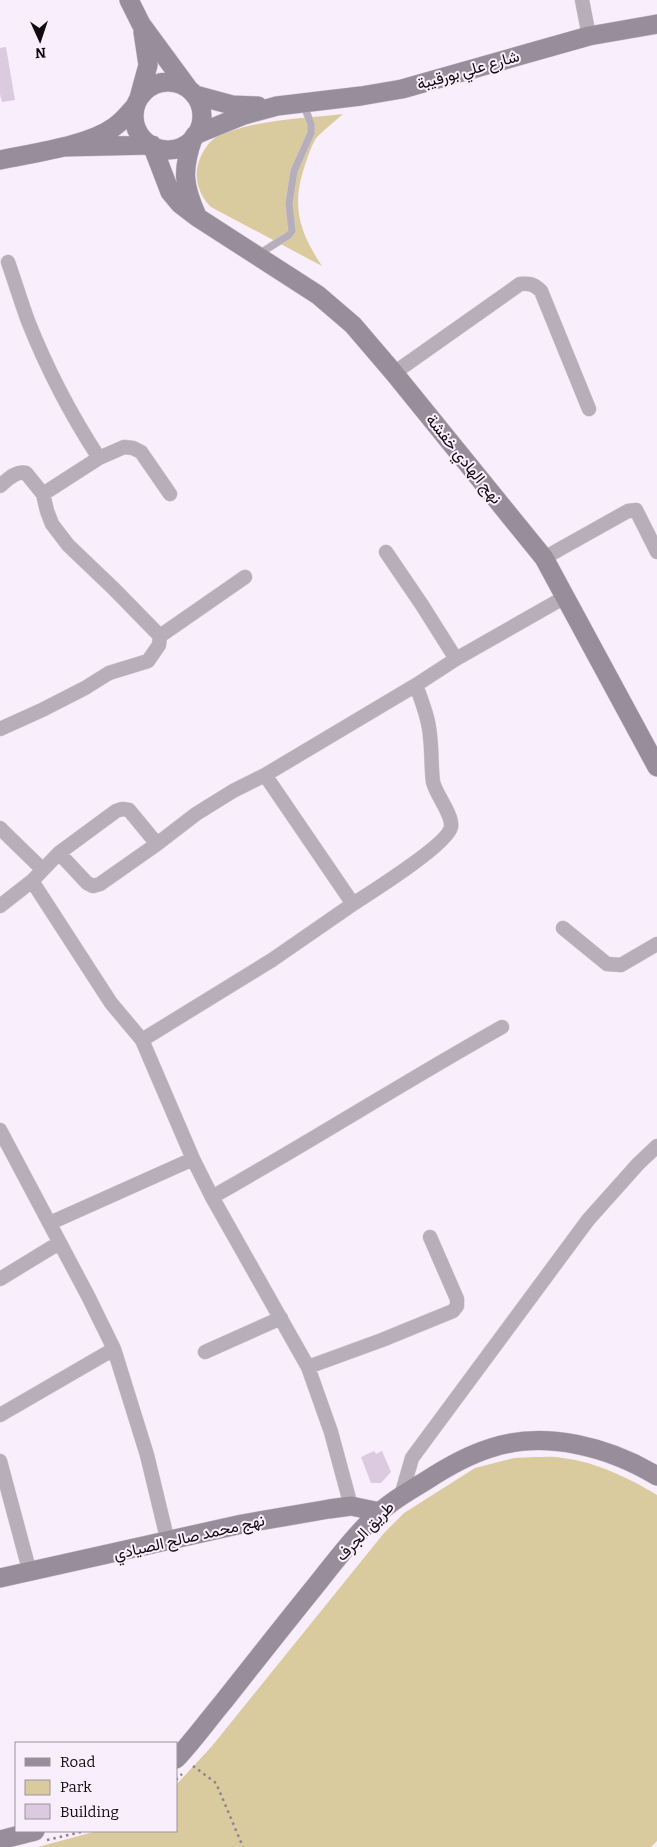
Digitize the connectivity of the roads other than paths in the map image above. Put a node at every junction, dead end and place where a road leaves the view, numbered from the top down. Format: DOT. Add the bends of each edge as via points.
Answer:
graph roads {
  1 [pos="129,0"];
  2 [pos="582,0"];
  3 [pos="142,24"];
  4 [pos="657,24"];
  5 [pos="589,36"];
  6 [pos="193,93"];
  7 [pos="137,102"];
  8 [pos="303,103"];
  9 [pos="277,106"];
  10 [pos="194,137"];
  11 [pos="152,145"];
  12 [pos="63,147"];
  13 [pos="0,160"];
  14 [pos="197,217"];
  15 [pos="257,255"];
  16 [pos="8,262"];
  17 [pos="394,373"];
  18 [pos="589,409"];
  19 [pos="99,458"];
  20 [pos="0,486"];
  21 [pos="43,494"];
  22 [pos="170,494"];
  23 [pos="386,552"];
  24 [pos="657,552"];
  25 [pos="544,558"];
  26 [pos="245,577"];
  27 [pos="565,597"];
  28 [pos="160,636"];
  29 [pos="456,659"];
  30 [pos="416,685"];
  31 [pos="0,729"];
  32 [pos="657,766"];
  33 [pos="265,776"];
  34 [pos="0,828"];
  35 [pos="157,844"];
  36 [pos="58,853"];
  37 [pos="42,869"];
  38 [pos="32,882"];
  39 [pos="353,904"];
  40 [pos="0,906"];
  41 [pos="563,928"];
  42 [pos="657,944"];
  43 [pos="502,1027"];
  44 [pos="142,1040"];
  45 [pos="2,1137"];
  46 [pos="657,1146"];
  47 [pos="193,1159"];
  48 [pos="212,1198"];
  49 [pos="50,1223"];
  50 [pos="430,1237"];
  51 [pos="59,1243"];
  52 [pos="0,1279"];
  53 [pos="281,1318"];
  54 [pos="114,1349"];
  55 [pos="206,1352"];
  56 [pos="308,1367"];
  57 [pos="0,1415"];
  58 [pos="0,1461"];
  59 [pos="653,1468"];
  60 [pos="401,1496"];
  61 [pos="351,1506"];
  62 [pos="380,1512"];
  63 [pos="168,1542"];
  64 [pos="30,1573"];
  65 [pos="0,1578"];
  66 [pos="182,1760"];
  67 [pos="36,1837"];
  68 [pos="0,1840"];
  1 -- 3 [label="main road"];
  2 -- 5 [label="street"];
  3 -- 6 [label="main road"];
  3 -- 7 [label="main road" via="148,65"];
  4 -- 5 [label="main road, شارع علي بورقيبة"];
  5 -- 8 [label="main road, شارع علي بورقيبة" via="402,89"];
  6 -- 7 [label="main road" via="176,82 164,82 145,91"];
  6 -- 9 [label="main road, شارع علي بورقيبة" via="232,105"];
  6 -- 10 [label="main road" via="201,105 202,117 200,129"];
  7 -- 11 [label="main road" via="134,120 137,130"];
  7 -- 12 [label="main road" via="114,127"];
  8 -- 9 [label="main road, شارع علي بورقيبة"];
  8 -- 15 [label="lane" via="311,133 294,171 289,204 292,231"];
  9 -- 10 [label="main road, شارع علي بورقيبة" via="244,115"];
  10 -- 11 [label="main road" via="184,146 173,149"];
  10 -- 14 [label="main road" via="186,159 185,177 187,193"];
  11 -- 12 [label="main road"];
  11 -- 14 [label="main road, نهج الهادي خفشة" via="170,192"];
  12 -- 13 [label="main road"];
  14 -- 15 [label="main road, نهج الهادي خفشة"];
  15 -- 17 [label="main road, نهج الهادي خفشة" via="325,301 353,326"];
  16 -- 19 [label="street" via="50,371 74,420"];
  17 -- 18 [label="street" via="520,284 528,283 541,290"];
  17 -- 25 [label="main road, نهج الهادي خفشة"];
  19 -- 21 [label="street"];
  19 -- 22 [label="street" via="124,447 141,452"];
  20 -- 21 [label="street" via="22,472"];
  21 -- 28 [label="street" via="52,524 68,545"];
  23 -- 29 [label="street"];
  24 -- 25 [label="street" via="636,510 628,510"];
  25 -- 27 [label="main road, نهج الهادي خفشة"];
  26 -- 28 [label="street"];
  27 -- 29 [label="street"];
  27 -- 32 [label="main road, نهج الهادي خفشة"];
  28 -- 31 [label="street" via="159,645 148,661 109,673"];
  29 -- 30 [label="street"];
  30 -- 33 [label="street"];
  30 -- 39 [label="street" via="430,735 434,785 451,826 448,834 420,858"];
  33 -- 35 [label="street" via="204,809"];
  33 -- 39 [label="street"];
  34 -- 37 [label="street"];
  35 -- 36 [label="street" via="93,886"];
  35 -- 36 [label="street" via="129,810 122,809"];
  36 -- 37 [label="street"];
  37 -- 38 [label="street"];
  38 -- 40 [label="street"];
  38 -- 44 [label="street" via="111,1003"];
  39 -- 44 [label="street" via="272,960"];
  41 -- 42 [label="street" via="607,964 621,965"];
  43 -- 48 [label="street"];
  44 -- 47 [label="street"];
  45 -- 49 [label="street"];
  46 -- 60 [label="street" via="588,1220 412,1458"];
  47 -- 48 [label="street"];
  47 -- 49 [label="street"];
  48 -- 53 [label="street"];
  49 -- 51 [label="street"];
  50 -- 56 [label="street" via="457,1299 453,1311"];
  51 -- 52 [label="street"];
  51 -- 54 [label="street"];
  53 -- 55 [label="street"];
  53 -- 56 [label="street"];
  54 -- 57 [label="street"];
  54 -- 63 [label="street" via="147,1455"];
  56 -- 61 [label="street" via="331,1432"];
  58 -- 64 [label="street"];
  59 -- 60 [label="main road, طريق الجرف" via="592,1447 565,1442 513,1443 470,1456"];
  60 -- 62 [label="main road, طريق الجرف"];
  61 -- 62 [label="main road, نهج محمد صالح الصيادي"];
  61 -- 63 [label="main road, نهج محمد صالح الصيادي" via="242,1524"];
  62 -- 66 [label="main road, طريق الجرف" via="338,1558"];
  63 -- 64 [label="main road, نهج محمد صالح الصيادي"];
  64 -- 65 [label="main road, نهج محمد صالح الصيادي"];
  67 -- 68 [label="main road"];
}
